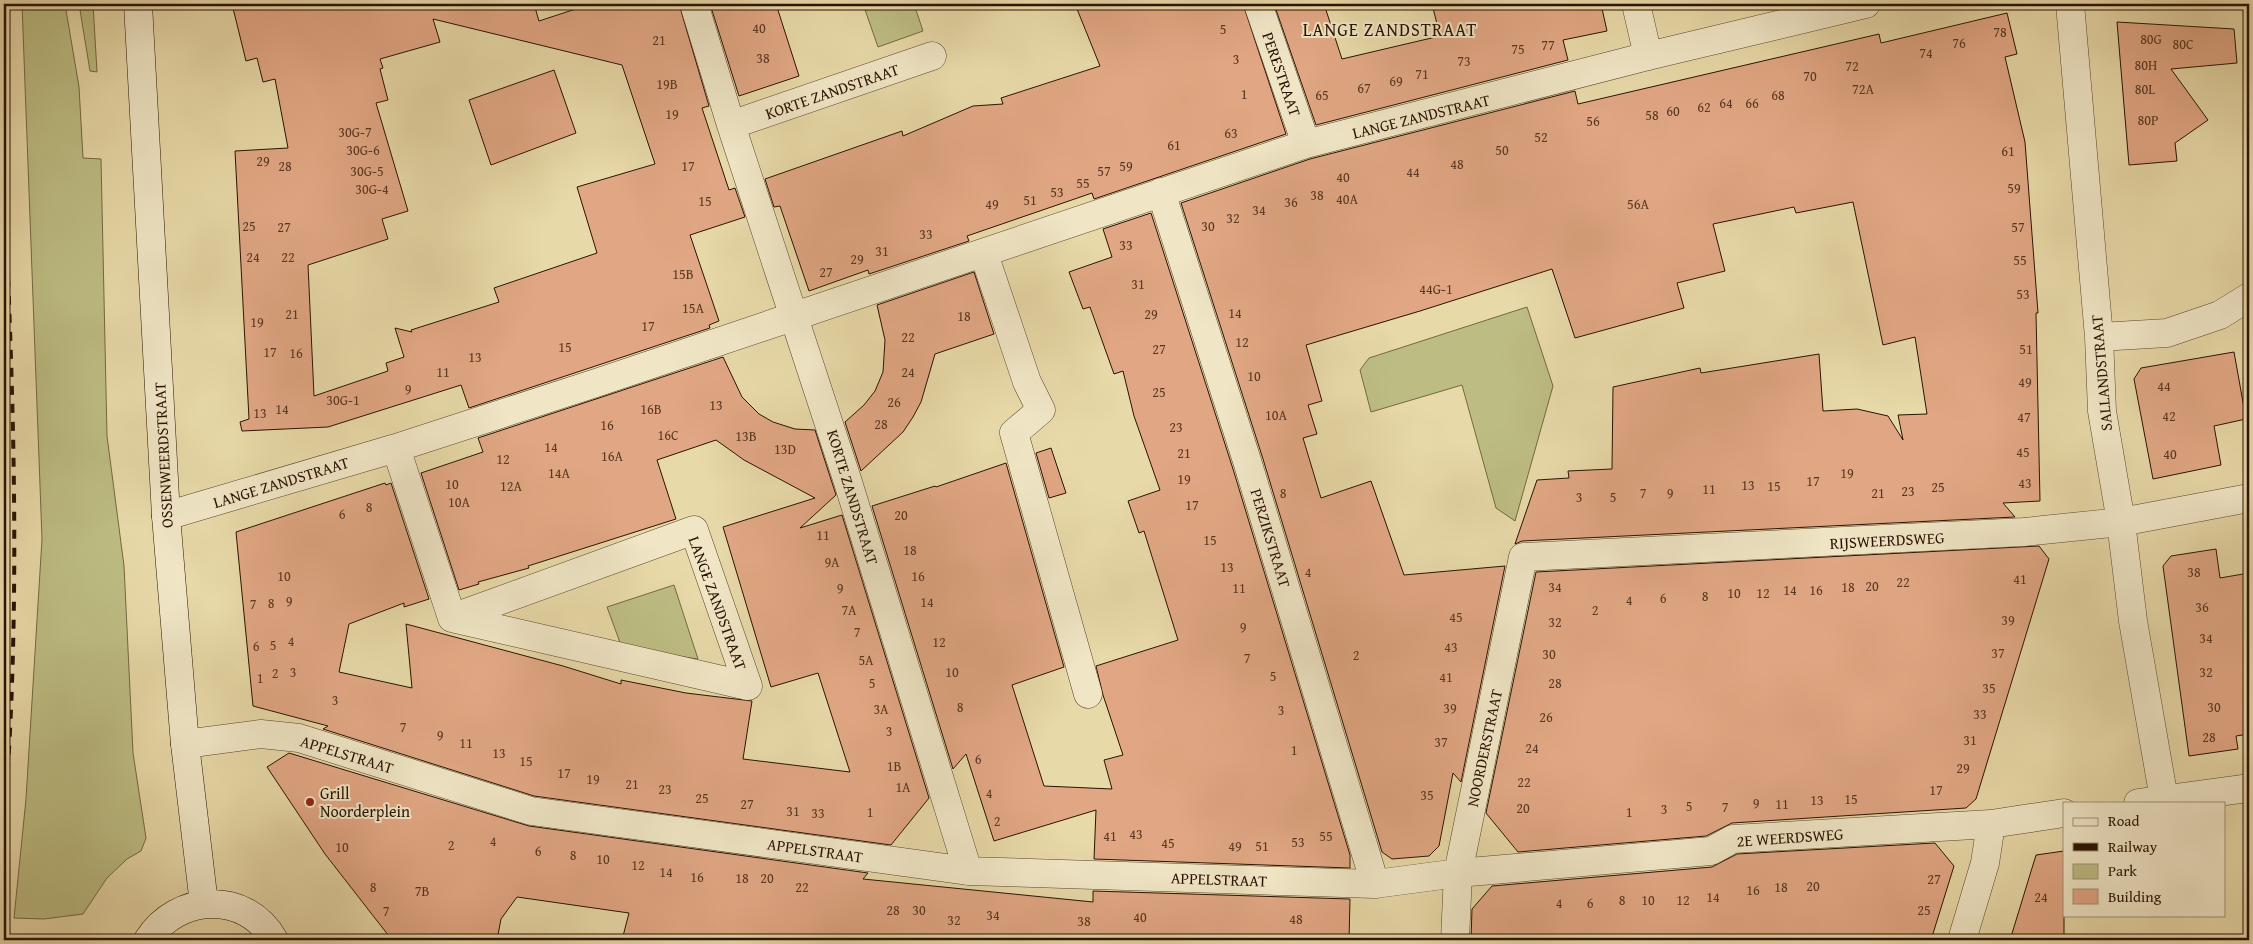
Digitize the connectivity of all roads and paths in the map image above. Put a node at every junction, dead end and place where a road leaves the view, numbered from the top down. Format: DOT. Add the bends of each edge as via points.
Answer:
graph roads {
  1 [pos="138,4"];
  2 [pos="694,4"];
  3 [pos="1258,4"];
  4 [pos="1636,4"];
  5 [pos="1866,4"];
  6 [pos="2070,4"];
  7 [pos="932,56"];
  8 [pos="1648,56"];
  9 [pos="731,125"];
  10 [pos="1306,144"];
  11 [pos="1161,192"];
  12 [pos="984,254"];
  13 [pos="2249,297"];
  14 [pos="795,318"];
  15 [pos="2099,337"];
  16 [pos="396,448"];
  17 [pos="2249,498"];
  18 [pos="166,516"];
  19 [pos="2121,522"];
  20 [pos="1523,557"];
  21 [pos="452,618"];
  22 [pos="1088,694"];
  23 [pos="185,744"];
  24 [pos="2249,788"];
  25 [pos="2151,801"];
  26 [pos="2063,814"];
  27 [pos="1991,824"];
  28 [pos="968,871"];
  29 [pos="1458,873"];
  30 [pos="1375,884"];
  31 [pos="204,904"];
  32 [pos="148,940"];
  33 [pos="274,940"];
  34 [pos="1455,940"];
  35 [pos="1962,940"];
  1 -- 18 [label="street, OSSENWEERDSTRAAT"];
  2 -- 9 [label="street, KORTE ZANDSTRAAT"];
  3 -- 10 [label="street, PERESTRAAT"];
  4 -- 8 [label="street"];
  5 -- 8 [label="street, LANGE ZANDSTRAAT"];
  6 -- 15 [label="street, SALLANDSTRAAT"];
  7 -- 9 [label="street, KORTE ZANDSTRAAT"];
  8 -- 10 [label="street, LANGE ZANDSTRAAT"];
  9 -- 14 [label="street, KORTE ZANDSTRAAT"];
  10 -- 11 [label="street, LANGE ZANDSTRAAT"];
  11 -- 12 [label="street, LANGE ZANDSTRAAT"];
  11 -- 30 [label="street, PERZIKSTRAAT" via="1248,464"];
  12 -- 14 [label="street, LANGE ZANDSTRAAT"];
  12 -- 22 [label="street" via="1027,382 1041,410 1014,433"];
  13 -- 15 [label="street" via="2220,315 2167,333"];
  14 -- 16 [label="street, LANGE ZANDSTRAAT"];
  14 -- 28 [label="street, KORTE ZANDSTRAAT"];
  15 -- 19 [label="street, SALLANDSTRAAT" via="2102,411"];
  16 -- 18 [label="street, LANGE ZANDSTRAAT"];
  16 -- 21 [label="street"];
  17 -- 19 [label="street, RIJSWEERDSWEG"];
  18 -- 23 [label="street, OSSENWEERDSTRAAT"];
  19 -- 20 [label="street, RIJSWEERDSWEG" via="2024,532"];
  19 -- 25 [label="street, SALLANDSTRAAT"];
  20 -- 29 [label="street, NOORDERSTRAAT"];
  21 -- 21 [label="street, LANGE ZANDSTRAAT" via="694,530 748,686 538,638"];
  23 -- 28 [label="street, APPELSTRAAT" via="261,734 299,738 531,811"];
  23 -- 31 [label="street, OSSENWEERDSTRAAT"];
  24 -- 25 [label="street"];
  26 -- 27 [label="street, 2E WEERDSWEG"];
  27 -- 29 [label="street, 2E WEERDSWEG" via="1733,839 1711,851"];
  27 -- 35 [label="street" via="1985,863"];
  28 -- 30 [label="street, APPELSTRAAT"];
  29 -- 30 [label="street, APPELSTRAAT"];
  29 -- 34 [label="street, NOORDERSTRAAT"];
  31 -- 32 [label="street" via="166,919"];
  31 -- 33 [label="street" via="234,907 248,914"];
}
